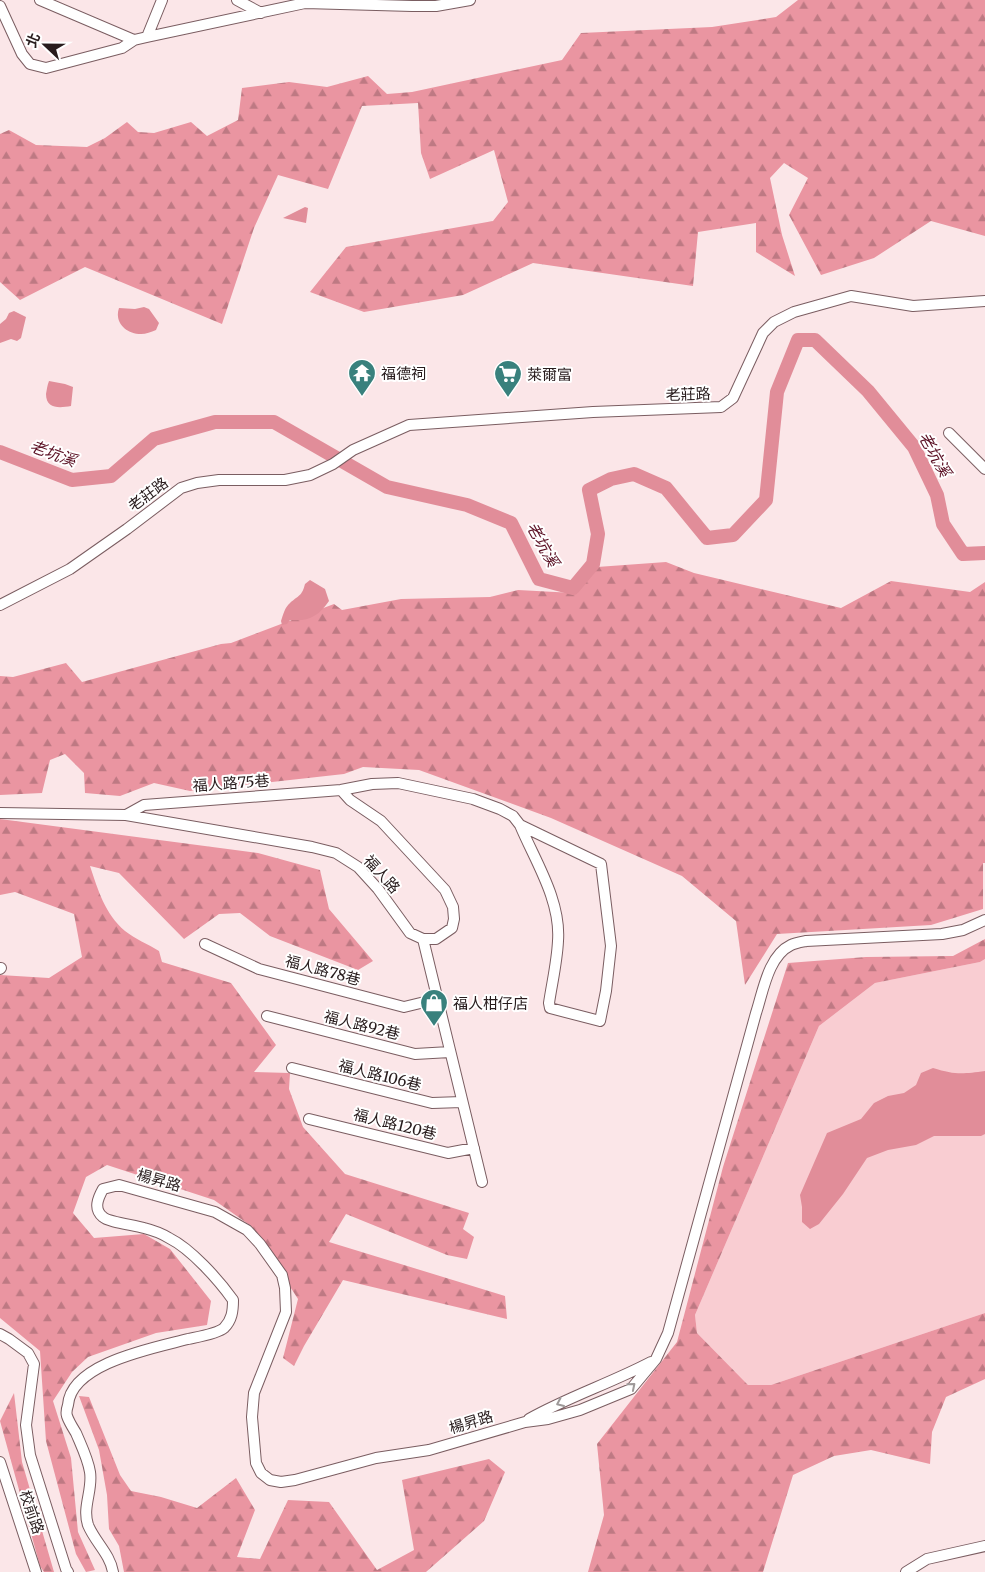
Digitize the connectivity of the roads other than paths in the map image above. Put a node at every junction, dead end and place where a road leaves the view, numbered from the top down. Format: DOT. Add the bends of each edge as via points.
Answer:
graph roads {
  1 [pos="40,0"];
  2 [pos="237,0"];
  3 [pos="399,0"];
  4 [pos="470,0"];
  5 [pos="158,1"];
  6 [pos="437,3"];
  7 [pos="281,4"];
  8 [pos="0,6"];
  9 [pos="412,6"];
  10 [pos="261,13"];
  11 [pos="146,37"];
  12 [pos="134,40"];
  13 [pos="985,300"];
  14 [pos="949,433"];
  15 [pos="985,469"];
  16 [pos="0,606"];
  17 [pos="341,790"];
  18 [pos="0,813"];
  19 [pos="126,815"];
  20 [pos="520,825"];
  21 [pos="985,920"];
  22 [pos="423,939"];
  23 [pos="205,944"];
  24 [pos="437,999"];
  25 [pos="267,1016"];
  26 [pos="450,1052"];
  27 [pos="292,1068"];
  28 [pos="462,1102"];
  29 [pos="310,1119"];
  30 [pos="474,1148"];
  31 [pos="482,1182"];
  32 [pos="0,1334"];
  33 [pos="656,1359"];
  34 [pos="525,1422"];
  35 [pos="0,1462"];
  36 [pos="985,1546"];
  37 [pos="36,1572"];
  38 [pos="68,1572"];
  39 [pos="113,1572"];
  40 [pos="906,1572"];
  1 -- 12 [label="street"];
  2 -- 10 [label="street"];
  3 -- 9 [label="street"];
  4 -- 6 [label="street"];
  5 -- 11 [label="street"];
  6 -- 9 [label="street"];
  7 -- 9 [label="street"];
  7 -- 10 [label="street"];
  8 -- 12 [label="street" via="22,54 30,64 46,68 122,48"];
  10 -- 11 [label="street"];
  11 -- 12 [label="street"];
  13 -- 16 [label="street, 老莊路" via="913,306 851,296 794,312 774,322 763,333 733,398 721,407 409,424 352,450 310,475 285,480 197,482 181,488 70,569"];
  14 -- 15 [label="street"];
  17 -- 19 [label="street, 福人路75巷" via="144,805"];
  17 -- 20 [label="street, 福人路75巷" via="398,783 482,803 513,816"];
  17 -- 22 [label="street" via="380,821 445,890 452,907 452,928 436,939"];
  18 -- 19 [label="street, 福人路"];
  19 -- 22 [label="street, 福人路" via="336,853 358,867 410,933"];
  20 -- 20 [label="street, 福人路75巷" via="601,864 611,946 600,1021 550,1008 548,1003 558,940 556,912"];
  21 -- 33 [label="street" via="963,930 942,934 806,941 791,944 780,952 771,967 756,1014 668,1333"];
  22 -- 24 [label="street"];
  23 -- 24 [label="street, 福人路78巷" via="259,969 404,1007"];
  24 -- 26 [label="street"];
  25 -- 26 [label="street, 福人路92巷" via="415,1054"];
  26 -- 28 [label="street"];
  27 -- 28 [label="street, 福人路106巷" via="432,1103"];
  28 -- 30 [label="street"];
  29 -- 30 [label="street, 福人路120巷" via="448,1153"];
  30 -- 31 [label="street"];
  32 -- 38 [label="street" via="28,1353 34,1364 26,1425 30,1455"];
  33 -- 34 [label="street, one-way" via="550,1407"];
  34 -- 33 [label="street, one-way" via="580,1410 631,1389"];
  34 -- 39 [label="street, 楊昇路" via="429,1450 376,1458 295,1480 270,1480 261,1474 256,1463 252,1417 254,1393 286,1312 282,1275 247,1230 215,1212 120,1185 103,1189 97,1206 104,1218 136,1225 170,1238 203,1266 233,1300 233,1313 223,1329 114,1361 92,1371 71,1390 67,1415 82,1445 90,1474 86,1511 88,1525 110,1561"];
  35 -- 37 [label="street, 校前路"];
  36 -- 40 [label="street" via="927,1559"];
}
